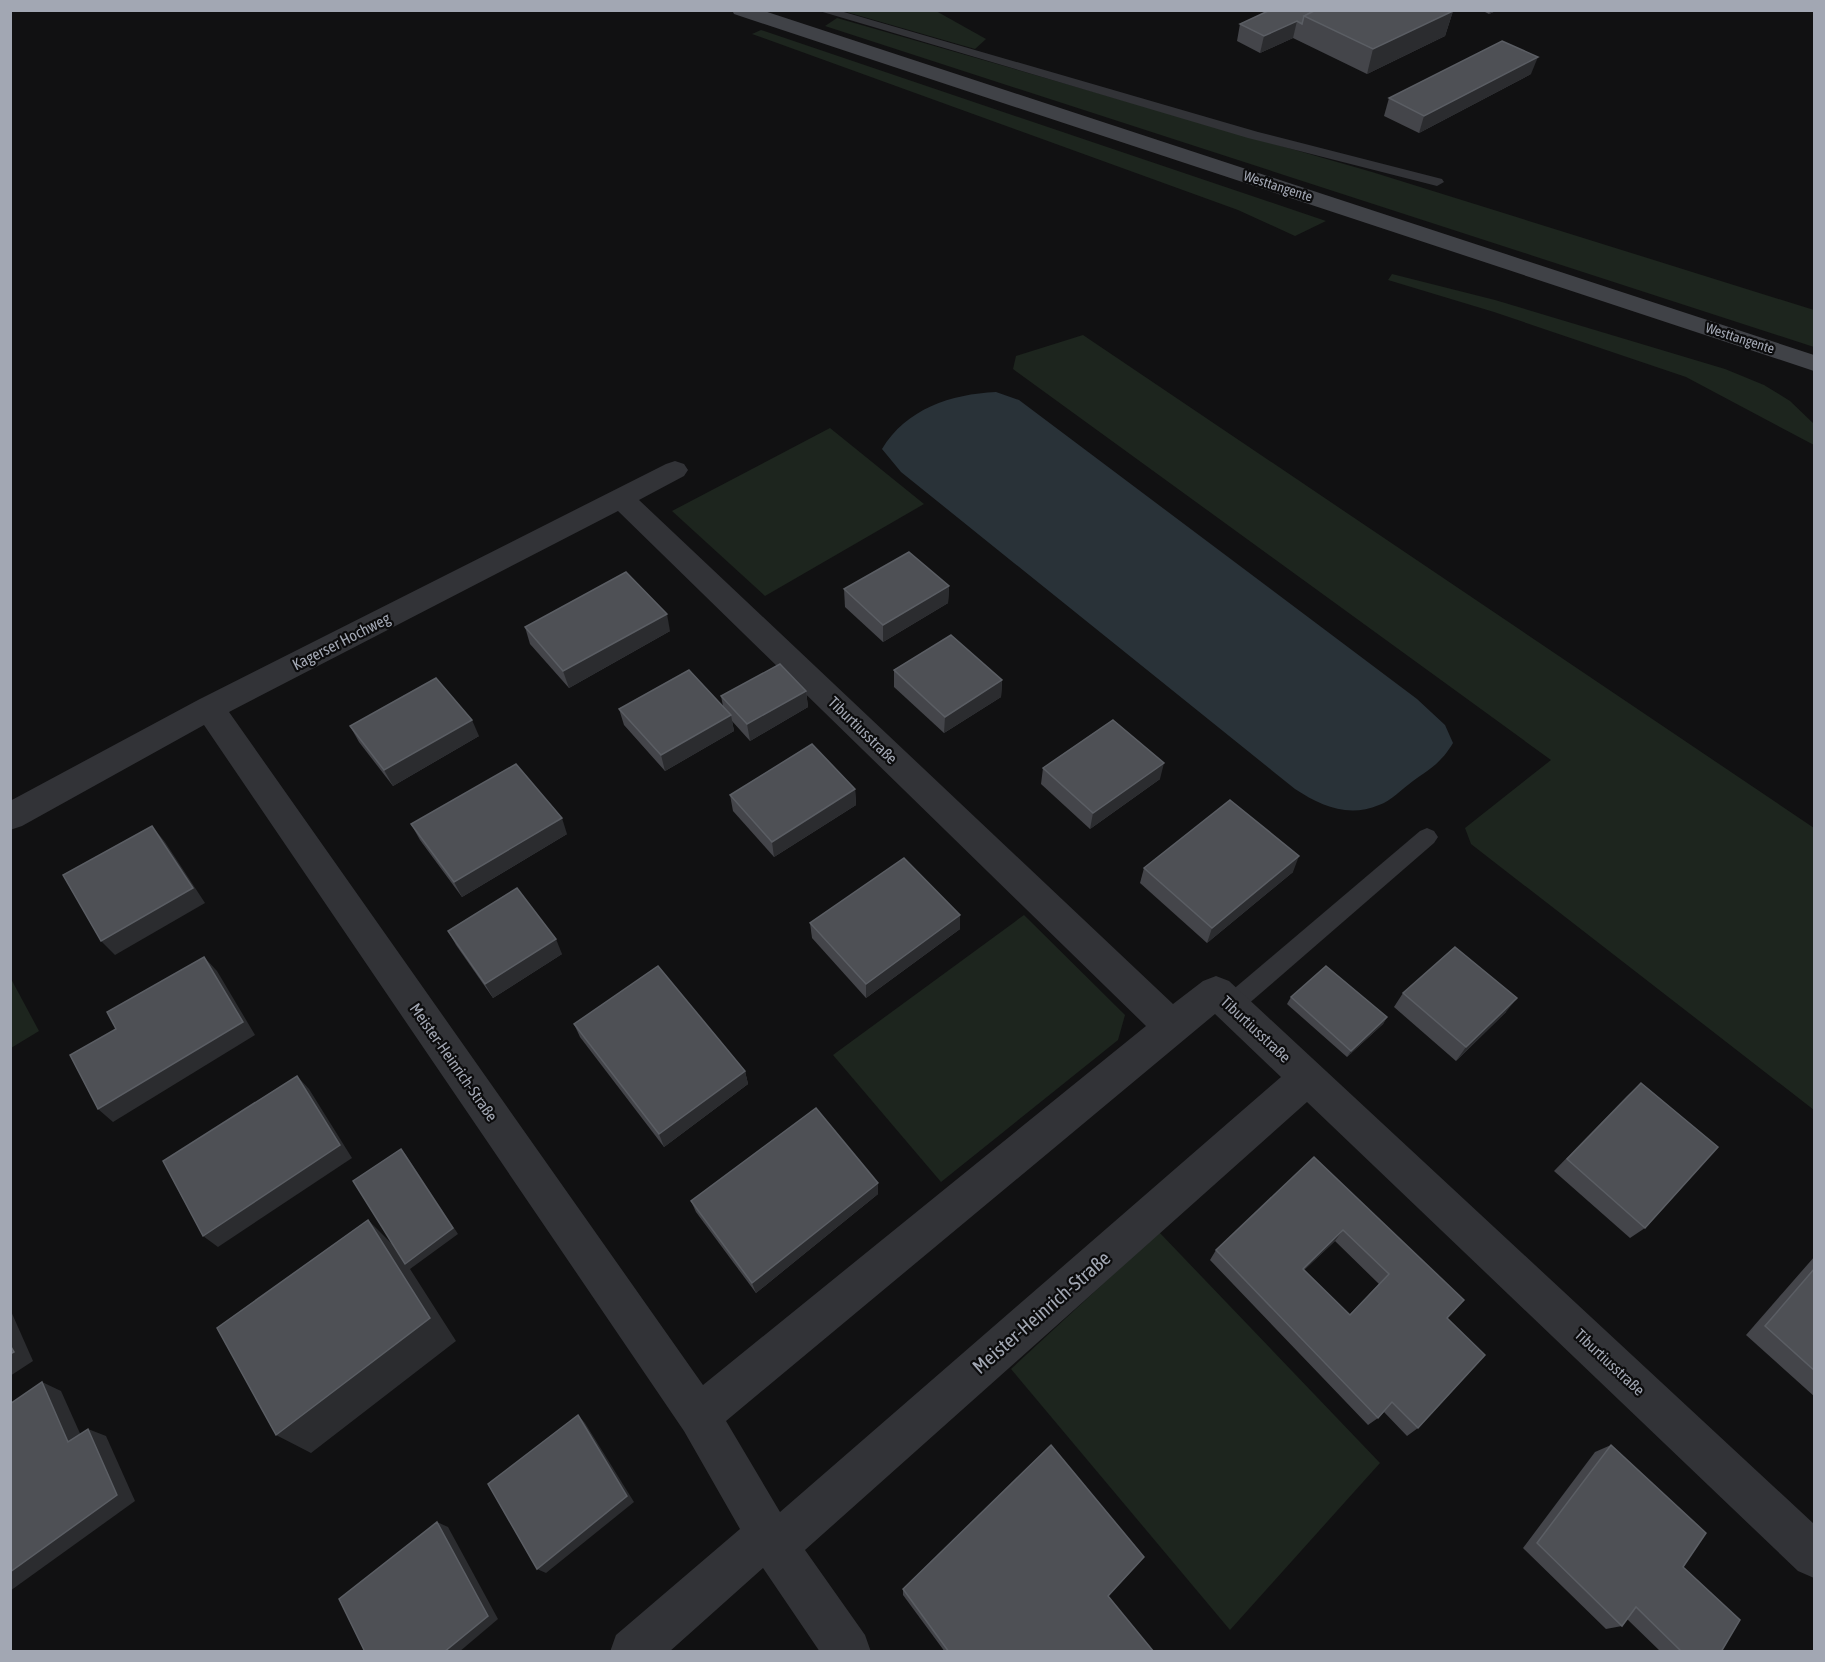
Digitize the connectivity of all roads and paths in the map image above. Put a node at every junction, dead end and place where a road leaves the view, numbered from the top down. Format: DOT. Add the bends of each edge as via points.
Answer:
graph roads {
  1 [pos="741,10"];
  2 [pos="822,10"];
  3 [pos="1437,182"];
  4 [pos="1815,363"];
  5 [pos="675,470"];
  6 [pos="621,498"];
  7 [pos="208,708"];
  8 [pos="10,817"];
  9 [pos="1427,837"];
  10 [pos="1231,1005"];
  11 [pos="1172,1027"];
  12 [pos="1307,1078"];
  13 [pos="699,1416"];
  14 [pos="771,1540"];
  15 [pos="1815,1555"];
  16 [pos="633,1652"];
  17 [pos="848,1652"];
  1 -- 4 [label="main road, Westtangente"];
  2 -- 3 [label="lane" via="1253,135"];
  5 -- 6 [label="street, Kagerser Hochweg"];
  6 -- 7 [label="street, Kagerser Hochweg"];
  6 -- 11 [label="street, Tiburtiusstraße"];
  7 -- 8 [label="street, Kagerser Hochweg"];
  7 -- 13 [label="street, Meister-Heinrich-Straße"];
  9 -- 10 [label="lane"];
  10 -- 11 [label="street, Tiburtiusstraße" via="1216,992"];
  10 -- 12 [label="street, Tiburtiusstraße"];
  11 -- 13 [label="street"];
  12 -- 14 [label="street, Meister-Heinrich-Straße"];
  12 -- 15 [label="street, Tiburtiusstraße"];
  13 -- 14 [label="street, Meister-Heinrich-Straße"];
  14 -- 16 [label="street"];
  14 -- 17 [label="street, Meister-Heinrich-Straße"];
}
